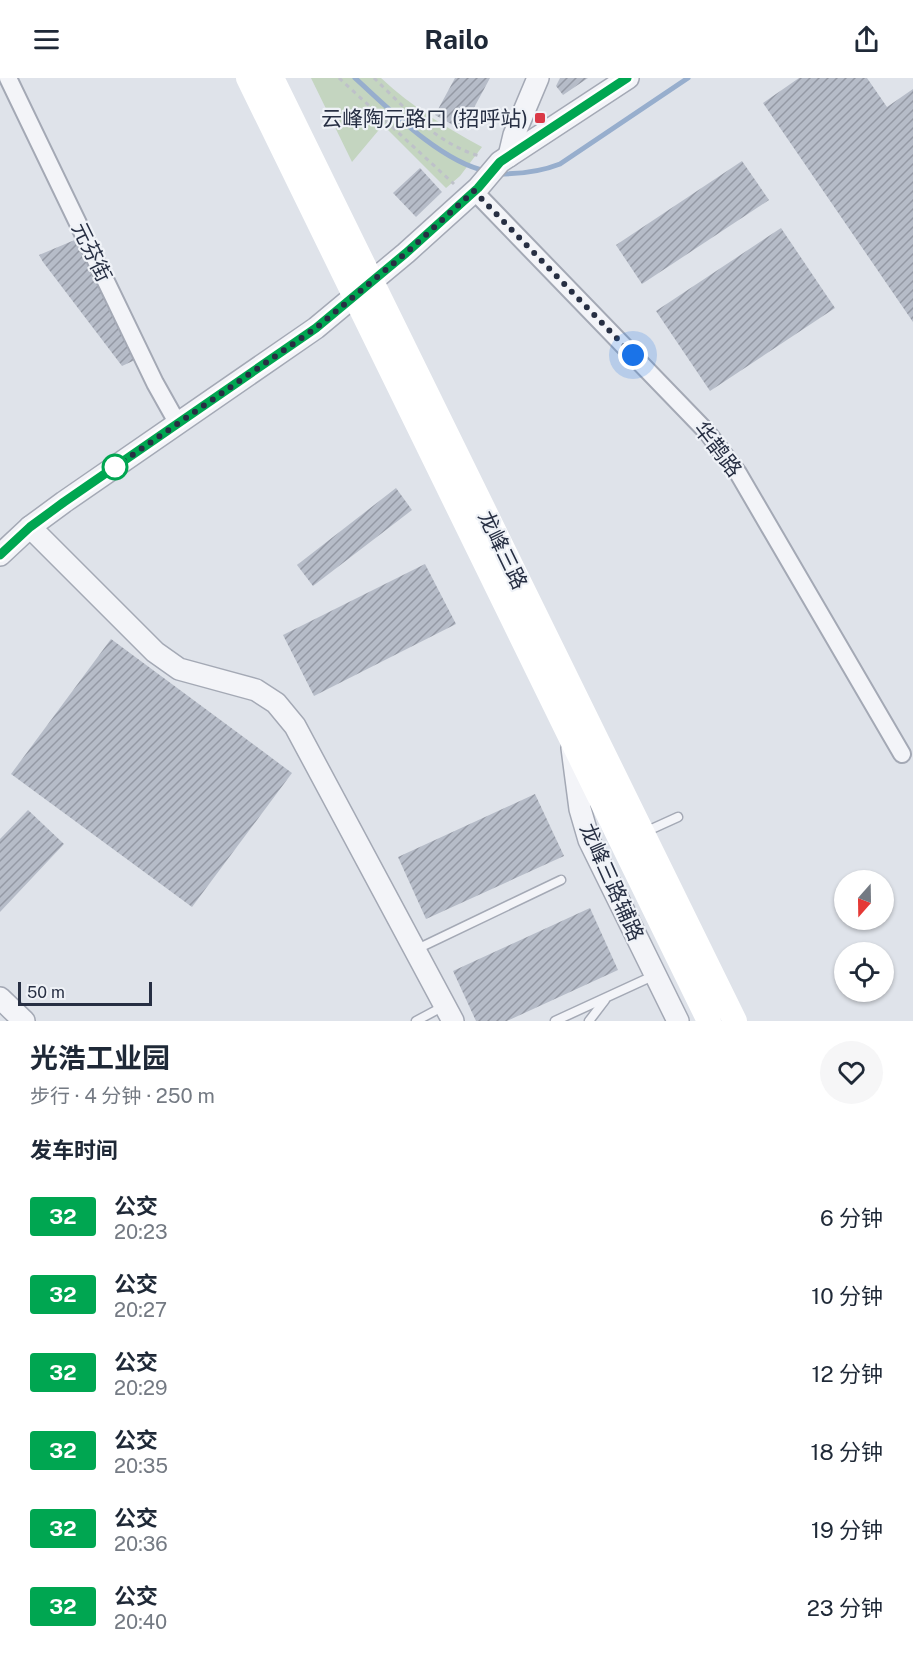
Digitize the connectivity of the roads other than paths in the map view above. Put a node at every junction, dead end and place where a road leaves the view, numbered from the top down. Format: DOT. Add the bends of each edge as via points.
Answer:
graph roads {
  1 [pos="8,78"];
  2 [pos="248,78"];
  3 [pos="272,78"];
  4 [pos="538,78"];
  5 [pos="627,78"];
  6 [pos="497,158"];
  7 [pos="472,186"];
  8 [pos="363,289"];
  9 [pos="178,424"];
  10 [pos="475,518"];
  11 [pos="30,527"];
  12 [pos="0,555"];
  13 [pos="571,735"];
  14 [pos="902,754"];
  15 [pos="678,817"];
  16 [pos="642,833"];
  17 [pos="561,880"];
  18 [pos="415,950"];
  19 [pos="655,975"];
  20 [pos="607,997"];
  21 [pos="0,998"];
  22 [pos="449,1014"];
  23 [pos="24,1021"];
  24 [pos="416,1021"];
  25 [pos="555,1021"];
  26 [pos="589,1021"];
  27 [pos="678,1021"];
  28 [pos="709,1021"];
  29 [pos="735,1021"];
  1 -- 9 [label="street, 元芬街"];
  2 -- 8 [label="main road, 龙峰三路"];
  3 -- 8 [label="main road, 龙峰三路"];
  4 -- 6 [label="street" via="514,135"];
  5 -- 6 [label="street"];
  6 -- 7 [label="street"];
  7 -- 8 [label="street"];
  7 -- 14 [label="street, 华鹊路" via="683,406 727,458"];
  8 -- 9 [label="street" via="316,328"];
  8 -- 10 [label="main road, 龙峰三路"];
  9 -- 11 [label="street"];
  10 -- 13 [label="main road, 龙峰三路"];
  10 -- 16 [label="main road, 龙峰三路"];
  11 -- 12 [label="street"];
  11 -- 18 [label="street" via="155,652 179,669 256,690 276,702 295,726"];
  13 -- 19 [label="street, 龙峰三路辅路" via="580,809 589,840"];
  13 -- 28 [label="main road, 龙峰三路"];
  15 -- 16 [label="lane"];
  16 -- 29 [label="main road, 龙峰三路"];
  17 -- 18 [label="lane"];
  18 -- 22 [label="street"];
  19 -- 20 [label="lane"];
  19 -- 27 [label="street, 龙峰三路辅路"];
  20 -- 25 [label="lane"];
  20 -- 26 [label="lane"];
  21 -- 23 [label="street"];
  22 -- 24 [label="lane"];
}
